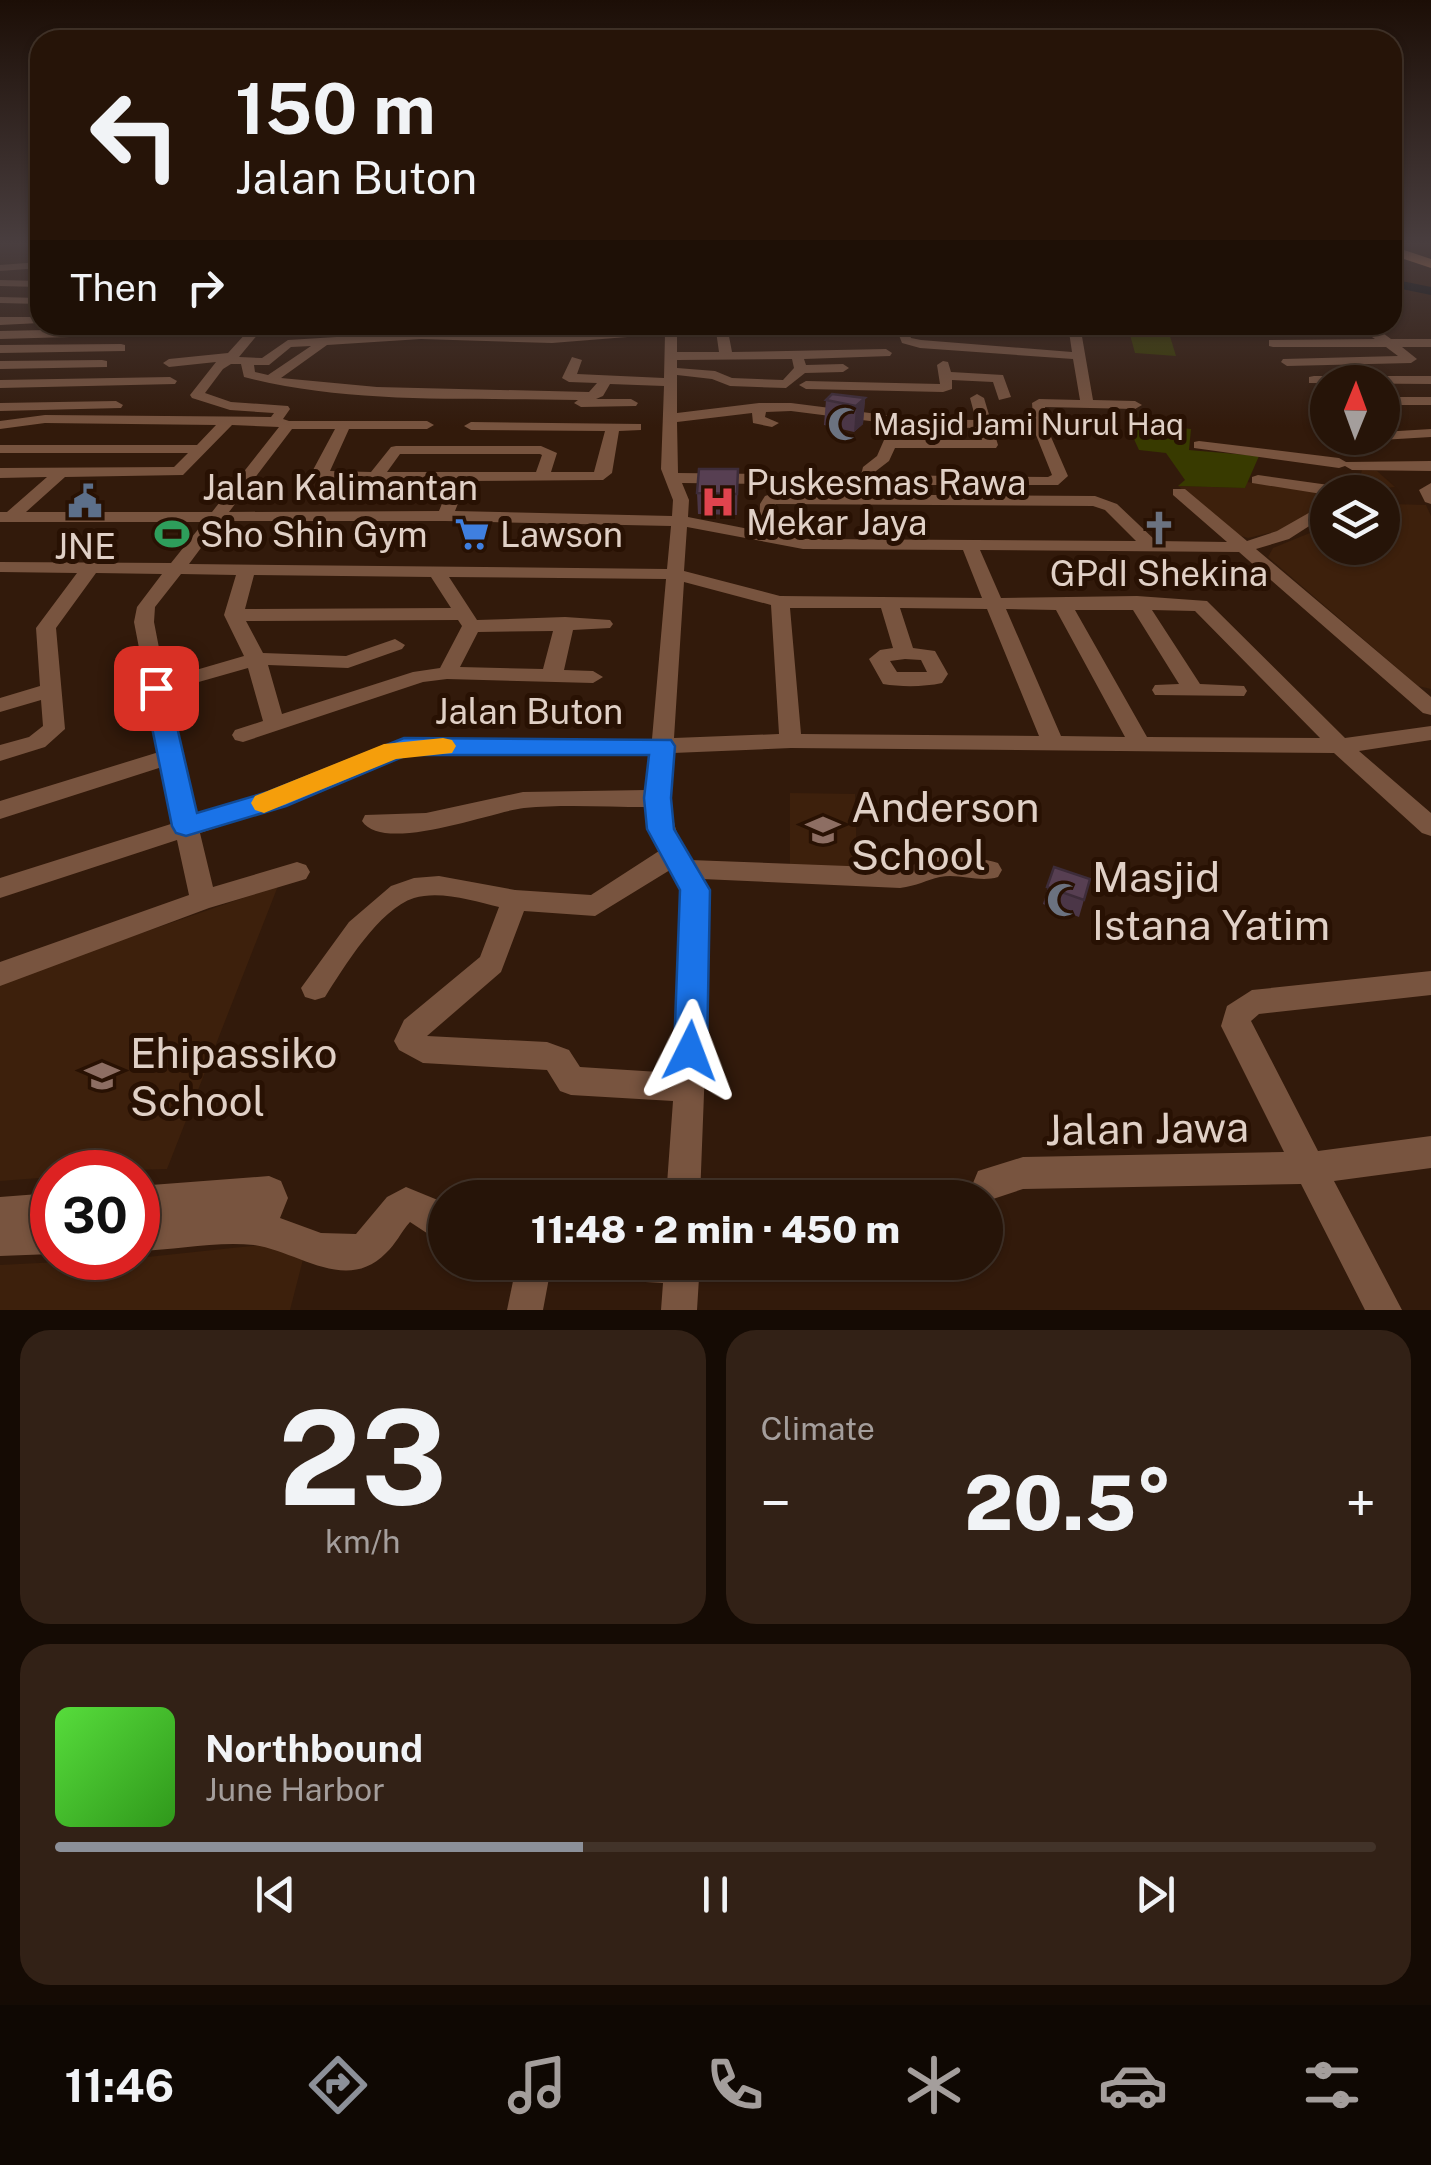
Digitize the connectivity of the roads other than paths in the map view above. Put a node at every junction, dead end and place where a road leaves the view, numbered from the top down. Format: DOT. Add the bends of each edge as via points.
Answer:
graph roads {
  1 [pos="0,320"];
  2 [pos="30,320"];
  3 [pos="30,332"];
  4 [pos="0,334"];
  5 [pos="74,335"];
  6 [pos="251,335"];
  7 [pos="366,335"];
  8 [pos="440,335"];
  9 [pos="584,335"];
  10 [pos="672,335"];
  11 [pos="723,335"];
  12 [pos="904,335"];
  13 [pos="1076,335"];
  14 [pos="1379,335"];
  15 [pos="446,337"];
  16 [pos="1390,342"];
  17 [pos="1431,342"];
  18 [pos="1273,343"];
  19 [pos="324,344"];
  20 [pos="121,348"];
  21 [pos="58,349"];
  22 [pos="411,349"];
  23 [pos="0,350"];
  24 [pos="726,355"];
  25 [pos="1081,356"];
  26 [pos="229,358"];
  27 [pos="576,360"];
  28 [pos="255,362"];
  29 [pos="799,362"];
  30 [pos="168,363"];
  31 [pos="102,364"];
  32 [pos="294,364"];
  33 [pos="0,365"];
  34 [pos="39,365"];
  35 [pos="843,368"];
  36 [pos="671,370"];
  37 [pos="1310,377"];
  38 [pos="271,380"];
  39 [pos="1400,380"];
  40 [pos="1431,380"];
  41 [pos="170,381"];
  42 [pos="604,382"];
  43 [pos="0,384"];
  44 [pos="16,384"];
  45 [pos="806,385"];
  46 [pos="843,386"];
  47 [pos="330,387"];
  48 [pos="891,387"];
  49 [pos="1004,397"];
  50 [pos="977,398"];
  51 [pos="0,399"];
  52 [pos="311,399"];
  53 [pos="1400,401"];
  54 [pos="1431,401"];
  55 [pos="631,402"];
  56 [pos="1086,402"];
  57 [pos="1135,404"];
  58 [pos="116,405"];
  59 [pos="0,407"];
  60 [pos="759,407"];
  61 [pos="818,410"];
  62 [pos="668,417"];
  63 [pos="228,420"];
  64 [pos="281,423"];
  65 [pos="772,423"];
  66 [pos="984,424"];
  67 [pos="0,425"];
  68 [pos="344,426"];
  69 [pos="427,426"];
  70 [pos="472,426"];
  71 [pos="490,426"];
  72 [pos="614,426"];
  73 [pos="636,426"];
  74 [pos="1400,431"];
  75 [pos="1431,431"];
  76 [pos="1199,445"];
  77 [pos="0,449"];
  78 [pos="204,449"];
  79 [pos="1310,450"];
  80 [pos="1352,455"];
  81 [pos="1375,466"];
  82 [pos="1431,466"];
  83 [pos="0,473"];
  84 [pos="60,473"];
  85 [pos="1386,475"];
  86 [pos="376,476"];
  87 [pos="461,477"];
  88 [pos="542,478"];
  89 [pos="675,478"];
  90 [pos="1258,480"];
  91 [pos="869,483"];
  92 [pos="1310,488"];
  93 [pos="1431,488"];
  94 [pos="1179,492"];
  95 [pos="1431,499"];
  96 [pos="218,516"];
  97 [pos="445,516"];
  98 [pos="5,517"];
  99 [pos="1310,518"];
  100 [pos="680,521"];
  101 [pos="1310,533"];
  102 [pos="767,539"];
  103 [pos="969,545"];
  104 [pos="1152,546"];
  105 [pos="1249,550"];
  106 [pos="92,566"];
  107 [pos="0,567"];
  108 [pos="177,568"];
  109 [pos="246,569"];
  110 [pos="435,569"];
  111 [pos="676,574"];
  112 [pos="780,602"];
  113 [pos="888,602"];
  114 [pos="991,602"];
  115 [pos="1062,602"];
  116 [pos="1137,602"];
  117 [pos="234,615"];
  118 [pos="468,620"];
  119 [pos="565,623"];
  120 [pos="604,624"];
  121 [pos="395,645"];
  122 [pos="905,652"];
  123 [pos="256,659"];
  124 [pos="446,674"];
  125 [pos="552,676"];
  126 [pos="593,677"];
  127 [pos="156,688"];
  128 [pos="53,689"];
  129 [pos="1162,690"];
  130 [pos="1193,690"];
  131 [pos="1238,691"];
  132 [pos="0,704"];
  133 [pos="1431,707"];
  134 [pos="275,726"];
  135 [pos="1431,733"];
  136 [pos="242,735"];
  137 [pos="791,741"];
  138 [pos="1053,744"];
  139 [pos="1141,744"];
  140 [pos="662,746"];
  141 [pos="1340,746"];
  142 [pos="0,753"];
  143 [pos="170,758"];
  144 [pos="658,798"];
  145 [pos="0,810"];
  146 [pos="374,821"];
  147 [pos="186,826"];
  148 [pos="1431,827"];
  149 [pos="680,862"];
  150 [pos="989,870"];
  151 [pos="297,872"];
  152 [pos="0,888"];
  153 [pos="203,900"];
  154 [pos="516,900"];
  155 [pos="0,974"];
  156 [pos="1431,983"];
  157 [pos="314,988"];
  158 [pos="688,1088"];
  159 [pos="1431,1152"];
  160 [pos="1308,1168"];
  161 [pos="685,1180"];
  162 [pos="997,1180"];
  163 [pos="160,1201"];
  164 [pos="30,1212"];
  165 [pos="428,1212"];
  166 [pos="0,1214"];
  167 [pos="259,1228"];
  168 [pos="160,1233"];
  169 [pos="30,1238"];
  170 [pos="0,1239"];
  171 [pos="531,1280"];
  172 [pos="681,1280"];
  173 [pos="525,1310"];
  174 [pos="679,1310"];
  175 [pos="1384,1310"];
  1 -- 2 [label="street"];
  3 -- 4 [label="street"];
  5 -- 21 [label="street"];
  6 -- 26 [label="street"];
  7 -- 19 [label="street"];
  8 -- 15 [label="street"];
  9 -- 15 [label="street"];
  10 -- 36 [label="street"];
  11 -- 24 [label="street"];
  12 -- 25 [label="street" via="920,344"];
  13 -- 25 [label="street"];
  14 -- 16 [label="street"];
  15 -- 22 [label="street" via="433,347"];
  16 -- 17 [label="street"];
  16 -- 18 [label="street"];
  16 -- 37 [label="street" via="1411,360 1287,362"];
  19 -- 28 [label="street" via="288,344"];
  19 -- 32 [label="street"];
  20 -- 21 [label="street"];
  21 -- 23 [label="street"];
  21 -- 34 [label="street"];
  24 -- 29 [label="street"];
  24 -- 36 [label="street"];
  25 -- 56 [label="street"];
  26 -- 28 [label="street"];
  26 -- 30 [label="street"];
  26 -- 64 [label="street" via="198,395 230,406 284,408"];
  27 -- 42 [label="street" via="569,378"];
  28 -- 32 [label="street"];
  28 -- 38 [label="street" via="249,374"];
  29 -- 35 [label="street"];
  29 -- 36 [label="street" via="786,384 727,382"];
  29 -- 48 [label="street" via="886,358"];
  31 -- 34 [label="street"];
  32 -- 38 [label="street"];
  33 -- 34 [label="street"];
  34 -- 44 [label="street"];
  36 -- 42 [label="street"];
  36 -- 62 [label="street"];
  38 -- 47 [label="street"];
  39 -- 40 [label="street"];
  41 -- 44 [label="street"];
  42 -- 47 [label="street" via="591,396"];
  43 -- 44 [label="street"];
  44 -- 51 [label="street"];
  45 -- 46 [label="street"];
  46 -- 48 [label="street"];
  46 -- 61 [label="street" via="842,400"];
  47 -- 52 [label="street"];
  48 -- 49 [label="street" via="943,388 944,370 998,378"];
  50 -- 66 [label="street"];
  53 -- 54 [label="street"];
  55 -- 71 [label="street" via="492,403"];
  56 -- 57 [label="street"];
  56 -- 91 [label="street" via="1048,400 1036,406 1060,476 1052,482"];
  58 -- 59 [label="street"];
  60 -- 61 [label="street"];
  60 -- 62 [label="street"];
  60 -- 65 [label="street" via="758,420"];
  61 -- 66 [label="street"];
  62 -- 89 [label="street" via="668,469"];
  63 -- 64 [label="street"];
  63 -- 67 [label="street" via="45,419"];
  63 -- 78 [label="street"];
  64 -- 68 [label="street"];
  64 -- 96 [label="street"];
  66 -- 91 [label="street" via="988,447 889,443 884,458 868,470"];
  68 -- 69 [label="street"];
  68 -- 86 [label="street" via="320,472"];
  70 -- 71 [label="street"];
  71 -- 72 [label="street"];
  72 -- 73 [label="street"];
  72 -- 88 [label="street" via="601,476"];
  74 -- 75 [label="street"];
  76 -- 79 [label="street"];
  77 -- 78 [label="street"];
  78 -- 84 [label="street" via="173,474"];
  80 -- 81 [label="street"];
  81 -- 82 [label="street"];
  81 -- 85 [label="street"];
  83 -- 84 [label="street"];
  84 -- 98 [label="street"];
  86 -- 87 [label="street"];
  86 -- 88 [label="street" via="391,452 400,450 525,450 550,453"];
  87 -- 88 [label="street"];
  87 -- 97 [label="street"];
  89 -- 91 [label="street"];
  89 -- 100 [label="street"];
  90 -- 92 [label="street"];
  93 -- 95 [label="street"];
  94 -- 105 [label="street"];
  96 -- 97 [label="street, Jalan Kalimantan"];
  96 -- 98 [label="street, Jalan Kalimantan"];
  96 -- 108 [label="street"];
  97 -- 100 [label="street, Jalan Kalimantan"];
  99 -- 105 [label="street"];
  100 -- 102 [label="street, Jalan Kalimantan"];
  100 -- 111 [label="street"];
  101 -- 105 [label="street"];
  102 -- 103 [label="street, Jalan Kalimantan"];
  102 -- 104 [label="street" via="771,500 1095,501 1111,506"];
  103 -- 104 [label="street, Jalan Kalimantan"];
  103 -- 114 [label="street"];
  104 -- 105 [label="street, Jalan Kalimantan"];
  105 -- 133 [label="street"];
  106 -- 107 [label="street"];
  106 -- 108 [label="street"];
  106 -- 128 [label="street" via="46,628"];
  108 -- 109 [label="street"];
  108 -- 127 [label="street" via="146,607"];
  109 -- 110 [label="street"];
  109 -- 117 [label="street"];
  110 -- 111 [label="street"];
  110 -- 118 [label="street"];
  111 -- 112 [label="street"];
  111 -- 140 [label="street"];
  112 -- 113 [label="street"];
  112 -- 137 [label="street"];
  113 -- 114 [label="street"];
  113 -- 122 [label="street"];
  114 -- 115 [label="street"];
  114 -- 138 [label="street"];
  115 -- 116 [label="street"];
  115 -- 139 [label="street"];
  116 -- 130 [label="street"];
  116 -- 141 [label="street" via="1206,608"];
  117 -- 118 [label="street"];
  117 -- 123 [label="street"];
  118 -- 119 [label="street"];
  118 -- 124 [label="street"];
  119 -- 120 [label="street"];
  119 -- 125 [label="street"];
  121 -- 123 [label="street" via="348,662"];
  123 -- 127 [label="street"];
  123 -- 134 [label="street"];
  124 -- 125 [label="street"];
  124 -- 134 [label="street" via="420,676"];
  125 -- 126 [label="street"];
  127 -- 143 [label="street"];
  128 -- 132 [label="street"];
  128 -- 142 [label="street" via="50,734"];
  129 -- 130 [label="street"];
  130 -- 131 [label="street"];
  134 -- 136 [label="street"];
  135 -- 141 [label="street, Jalan Buton"];
  137 -- 138 [label="street, Jalan Buton"];
  137 -- 140 [label="street, Jalan Buton"];
  138 -- 139 [label="street, Jalan Buton"];
  139 -- 141 [label="street, Jalan Buton"];
  140 -- 144 [label="street"];
  140 -- 147 [label="street, Jalan Buton" via="404,747 277,799"];
  141 -- 148 [label="street"];
  143 -- 145 [label="street"];
  143 -- 147 [label="street"];
  144 -- 146 [label="street" via="523,800 437,821"];
  144 -- 149 [label="street" via="660,829"];
  147 -- 152 [label="street, Jalan Buton"];
  147 -- 153 [label="street"];
  149 -- 150 [label="street" via="900,878 935,868"];
  149 -- 154 [label="street" via="594,906"];
  149 -- 158 [label="street" via="695,890"];
  151 -- 153 [label="street"];
  153 -- 155 [label="street"];
  154 -- 157 [label="street" via="450,887 406,890 369,920"];
  154 -- 158 [label="street" via="491,964 414,1029 412,1045 547,1056 558,1060 571,1081"];
  156 -- 160 [label="street, Jalan Jawa" via="1252,1002 1237,1015 1236,1026"];
  158 -- 161 [label="street"];
  159 -- 160 [label="street, Jalan Jawa"];
  160 -- 162 [label="street, Jalan Jawa" via="1023,1173"];
  160 -- 175 [label="street, Jalan Jawa"];
  163 -- 167 [label="street" via="269,1193"];
  164 -- 166 [label="street"];
  165 -- 167 [label="street" via="406,1204 378,1239 343,1253"];
  167 -- 168 [label="street"];
  169 -- 170 [label="street"];
  171 -- 173 [label="street"];
  172 -- 174 [label="street"];
}
